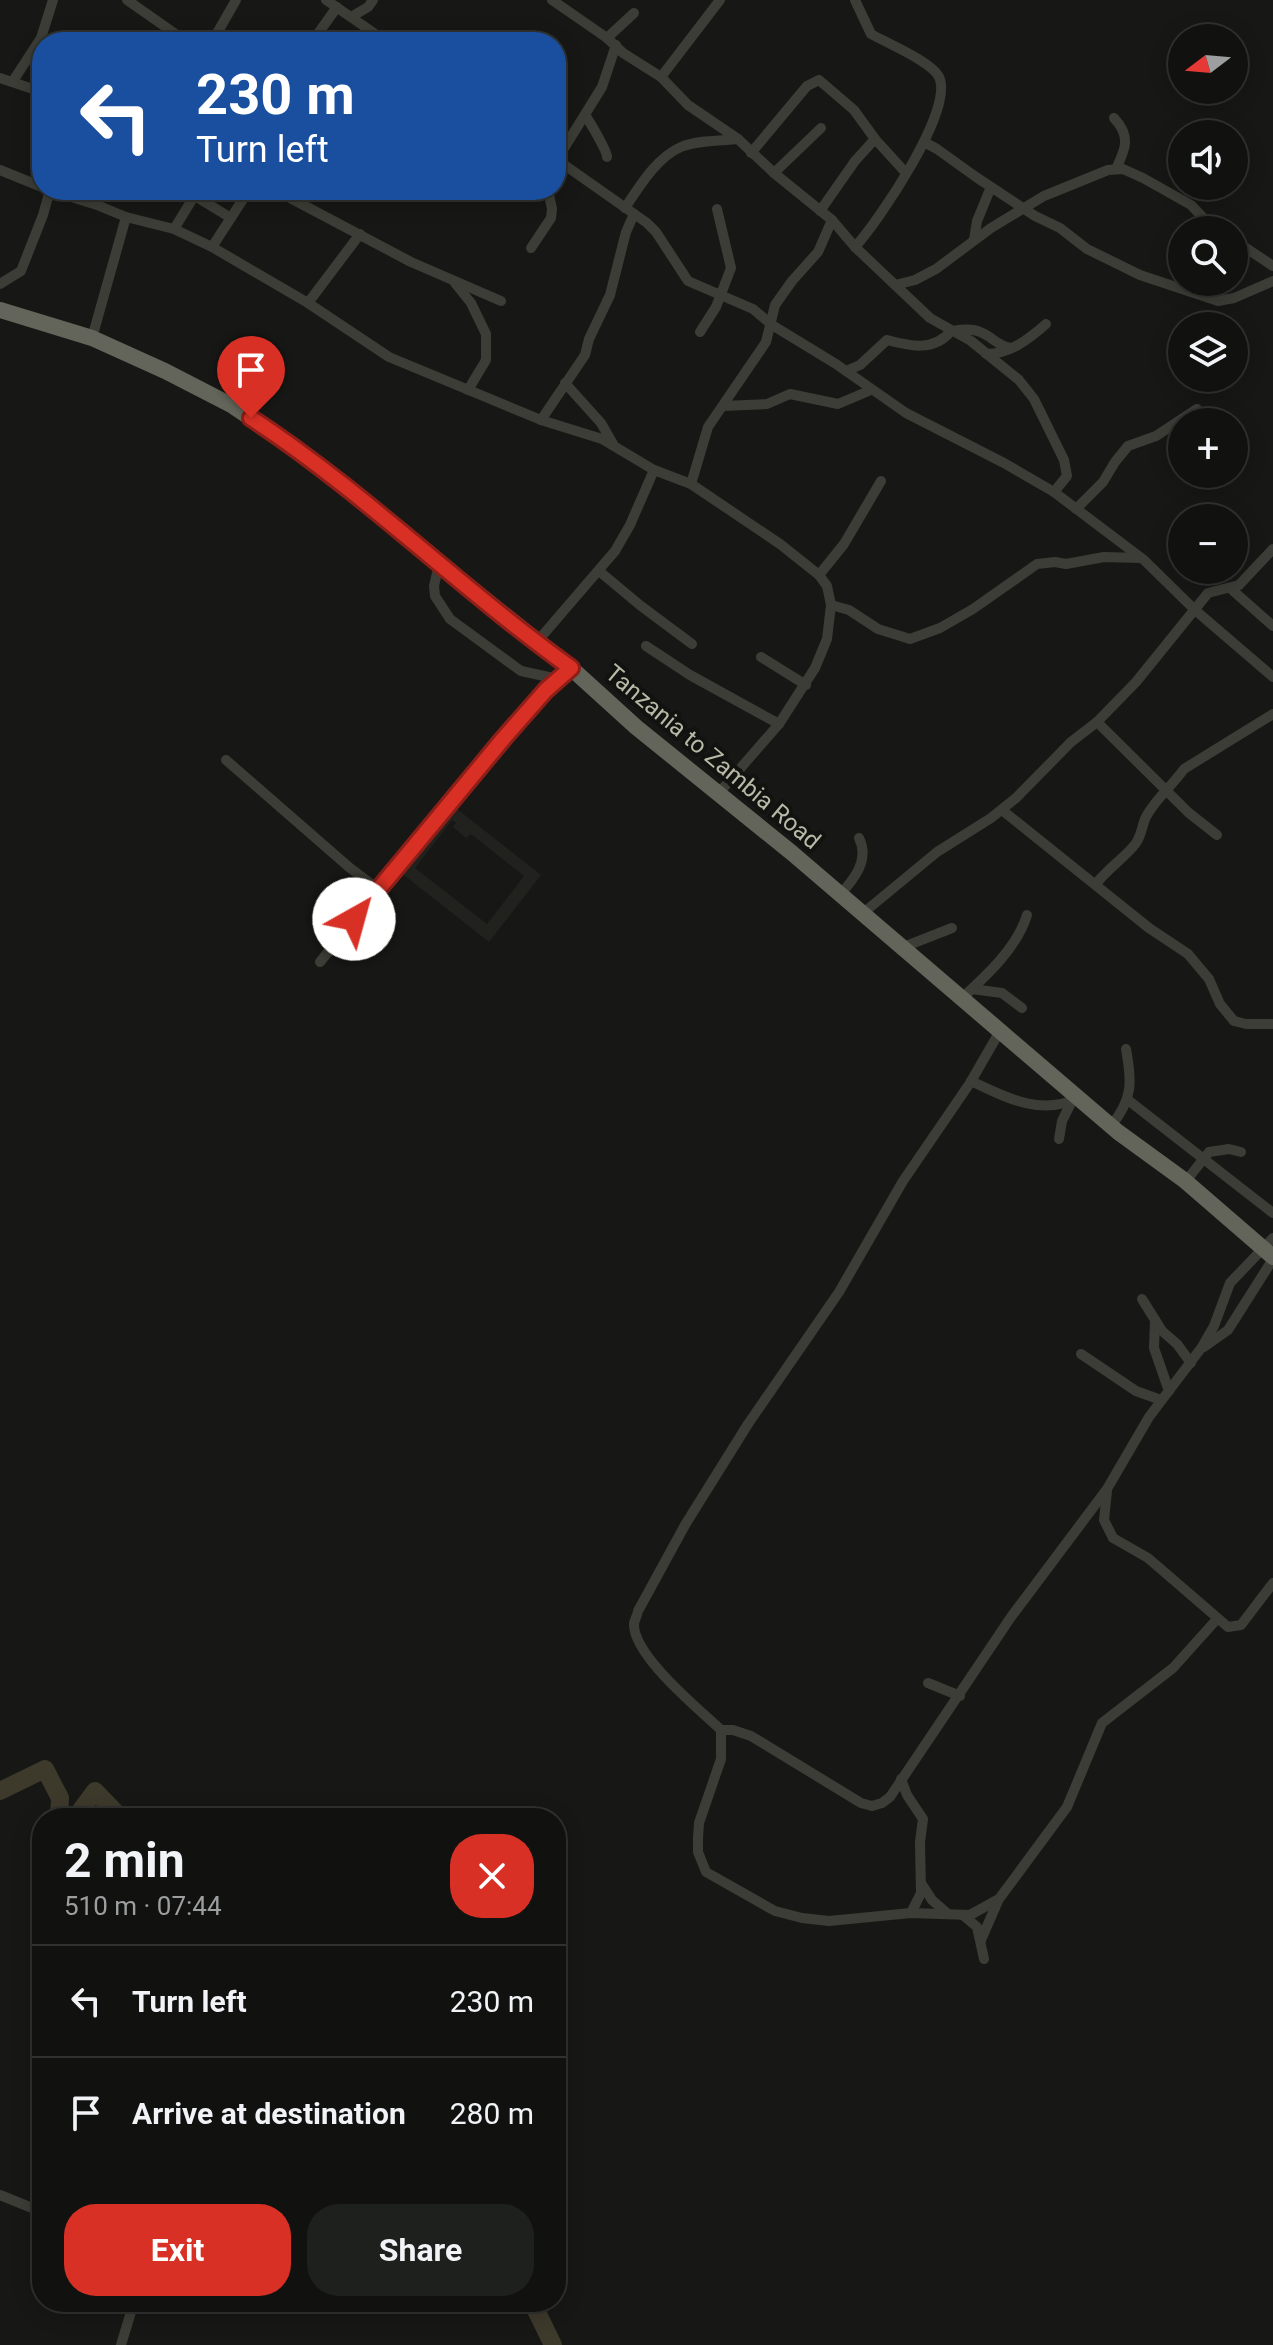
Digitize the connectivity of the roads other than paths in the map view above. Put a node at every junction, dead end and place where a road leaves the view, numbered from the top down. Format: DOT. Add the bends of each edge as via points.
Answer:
graph roads {
  1 [pos="53,0"];
  2 [pos="127,0"];
  3 [pos="236,0"];
  4 [pos="326,0"];
  5 [pos="373,0"];
  6 [pos="720,0"];
  7 [pos="855,0"];
  8 [pos="558,1"];
  9 [pos="337,7"];
  10 [pos="634,13"];
  11 [pos="351,17"];
  12 [pos="43,32"];
  13 [pos="173,32"];
  14 [pos="218,32"];
  15 [pos="319,32"];
  16 [pos="373,32"];
  17 [pos="612,42"];
  18 [pos="32,52"];
  19 [pos="661,77"];
  20 [pos="0,78"];
  21 [pos="13,81"];
  22 [pos="32,88"];
  23 [pos="585,115"];
  24 [pos="1114,118"];
  25 [pos="821,128"];
  26 [pos="738,139"];
  27 [pos="875,139"];
  28 [pos="924,142"];
  29 [pos="566,144"];
  30 [pos="751,153"];
  31 [pos="607,157"];
  32 [pos="566,167"];
  33 [pos="1116,169"];
  34 [pos="0,170"];
  35 [pos="774,173"];
  36 [pos="906,173"];
  37 [pos="32,183"];
  38 [pos="991,187"];
  39 [pos="47,200"];
  40 [pos="81,200"];
  41 [pos="193,200"];
  42 [pos="207,200"];
  43 [pos="243,200"];
  44 [pos="296,200"];
  45 [pos="307,200"];
  46 [pos="550,200"];
  47 [pos="312,208"];
  48 [pos="1025,208"];
  49 [pos="717,209"];
  50 [pos="630,211"];
  51 [pos="820,211"];
  52 [pos="1202,216"];
  53 [pos="126,217"];
  54 [pos="231,218"];
  55 [pos="832,220"];
  56 [pos="174,229"];
  57 [pos="360,234"];
  58 [pos="974,240"];
  59 [pos="212,247"];
  60 [pos="855,247"];
  61 [pos="531,248"];
  62 [pos="1248,249"];
  63 [pos="1273,266"];
  64 [pos="453,281"];
  65 [pos="1273,281"];
  66 [pos="0,284"];
  67 [pos="895,285"];
  68 [pos="723,294"];
  69 [pos="501,301"];
  70 [pos="308,303"];
  71 [pos="0,310"];
  72 [pos="1046,324"];
  73 [pos="772,325"];
  74 [pos="951,331"];
  75 [pos="700,332"];
  76 [pos="92,338"];
  77 [pos="1011,348"];
  78 [pos="986,354"];
  79 [pos="846,371"];
  80 [pos="565,383"];
  81 [pos="468,390"];
  82 [pos="871,390"];
  83 [pos="723,406"];
  84 [pos="541,420"];
  85 [pos="1168,428"];
  86 [pos="613,444"];
  87 [pos="654,470"];
  88 [pos="881,481"];
  89 [pos="691,484"];
  90 [pos="1054,492"];
  91 [pos="1076,509"];
  92 [pos="1273,549"];
  93 [pos="1142,558"];
  94 [pos="439,564"];
  95 [pos="599,571"];
  96 [pos="819,575"];
  97 [pos="1230,588"];
  98 [pos="831,605"];
  99 [pos="1195,610"];
  100 [pos="1273,626"];
  101 [pos="536,643"];
  102 [pos="692,644"];
  103 [pos="646,646"];
  104 [pos="761,657"];
  105 [pos="565,674"];
  106 [pos="1273,677"];
  107 [pos="806,685"];
  108 [pos="1273,714"];
  109 [pos="1097,722"];
  110 [pos="779,724"];
  111 [pos="226,760"];
  112 [pos="1166,789"];
  113 [pos="718,794"];
  114 [pos="1002,810"];
  115 [pos="1217,835"];
  116 [pos="859,838"];
  117 [pos="1096,884"];
  118 [pos="378,889"];
  119 [pos="840,895"];
  120 [pos="862,914"];
  121 [pos="1027,915"];
  122 [pos="952,928"];
  123 [pos="901,948"];
  124 [pos="320,962"];
  125 [pos="966,994"];
  126 [pos="1022,1008"];
  127 [pos="1273,1024"];
  128 [pos="1000,1031"];
  129 [pos="1126,1049"];
  130 [pos="971,1081"];
  131 [pos="1075,1100"];
  132 [pos="1128,1100"];
  133 [pos="1111,1126"];
  134 [pos="1059,1139"];
  135 [pos="1241,1152"];
  136 [pos="1201,1159"];
  137 [pos="1186,1181"];
  138 [pos="1273,1213"];
  139 [pos="1270,1250"];
  140 [pos="1142,1299"];
  141 [pos="1155,1320"];
  142 [pos="1202,1347"];
  143 [pos="1081,1354"];
  144 [pos="1191,1363"];
  145 [pos="1165,1395"];
  146 [pos="1107,1489"];
  147 [pos="1273,1583"];
  148 [pos="1217,1619"];
  149 [pos="928,1683"];
  150 [pos="960,1696"];
  151 [pos="721,1730"];
  152 [pos="901,1779"];
  153 [pos="921,1883"];
  154 [pos="999,1899"];
  155 [pos="911,1913"];
  156 [pos="948,1914"];
  157 [pos="964,1916"];
  158 [pos="981,1940"];
  159 [pos="984,1959"];
  160 [pos="0,2195"];
  161 [pos="32,2208"];
  162 [pos="131,2312"];
  163 [pos="121,2345"];
  1 -- 12 [label="street"];
  2 -- 13 [label="street"];
  3 -- 14 [label="street"];
  4 -- 9 [label="street"];
  5 -- 11 [label="street"];
  6 -- 19 [label="street"];
  7 -- 28 [label="street" via="871,34 940,78 940,103"];
  8 -- 17 [label="street"];
  9 -- 11 [label="street"];
  9 -- 15 [label="street"];
  10 -- 17 [label="street"];
  11 -- 16 [label="street"];
  17 -- 19 [label="street"];
  17 -- 23 [label="street" via="602,87"];
  18 -- 21 [label="street"];
  19 -- 26 [label="street" via="688,105"];
  20 -- 21 [label="street"];
  21 -- 22 [label="street"];
  23 -- 29 [label="street"];
  23 -- 31 [label="street"];
  24 -- 33 [label="street" via="1127,140"];
  25 -- 35 [label="street"];
  26 -- 30 [label="street"];
  26 -- 50 [label="street" via="680,147 652,172"];
  27 -- 30 [label="street" via="854,110 819,80 807,86"];
  27 -- 36 [label="street"];
  27 -- 51 [label="street"];
  28 -- 36 [label="street"];
  28 -- 38 [label="street"];
  30 -- 35 [label="street"];
  32 -- 50 [label="street"];
  33 -- 48 [label="street" via="1058,188"];
  33 -- 52 [label="street" via="1135,174"];
  34 -- 37 [label="street"];
  35 -- 51 [label="street"];
  36 -- 60 [label="street"];
  38 -- 48 [label="street"];
  38 -- 58 [label="street"];
  39 -- 66 [label="street" via="21,271"];
  40 -- 53 [label="street"];
  41 -- 56 [label="street"];
  42 -- 54 [label="street"];
  43 -- 54 [label="street"];
  44 -- 47 [label="street"];
  45 -- 47 [label="street"];
  46 -- 61 [label="street" via="551,218"];
  47 -- 57 [label="street"];
  48 -- 58 [label="street"];
  48 -- 65 [label="street" via="1129,271 1200,296 1224,301"];
  49 -- 68 [label="street" via="731,268"];
  50 -- 68 [label="street" via="656,232 688,281"];
  50 -- 80 [label="street" via="610,295 585,355"];
  51 -- 55 [label="street"];
  53 -- 56 [label="street"];
  53 -- 76 [label="street"];
  54 -- 59 [label="street"];
  55 -- 60 [label="street"];
  55 -- 73 [label="street" via="818,252 775,305"];
  56 -- 59 [label="street"];
  57 -- 64 [label="street"];
  57 -- 70 [label="street"];
  58 -- 67 [label="street" via="936,269"];
  59 -- 70 [label="street"];
  60 -- 67 [label="street"];
  62 -- 63 [label="street"];
  64 -- 69 [label="street"];
  64 -- 81 [label="street" via="486,334 486,360"];
  67 -- 74 [label="street"];
  68 -- 73 [label="street"];
  68 -- 75 [label="street"];
  70 -- 81 [label="street" via="389,357"];
  71 -- 76 [label="highway, Tanzania to Zambia Road"];
  72 -- 77 [label="street"];
  73 -- 79 [label="street"];
  73 -- 83 [label="street"];
  74 -- 77 [label="street" via="976,331"];
  74 -- 78 [label="street"];
  74 -- 79 [label="street" via="944,339 915,348 887,340"];
  76 -- 94 [label="highway, Tanzania to Zambia Road" via="233,406 356,494"];
  77 -- 78 [label="street"];
  78 -- 90 [label="street" via="1034,399 1066,467 1066,479"];
  79 -- 82 [label="street"];
  80 -- 84 [label="street"];
  80 -- 86 [label="street"];
  81 -- 84 [label="street"];
  82 -- 83 [label="street" via="838,404 790,394 767,404"];
  82 -- 90 [label="street"];
  83 -- 89 [label="street" via="708,427"];
  84 -- 86 [label="street"];
  85 -- 91 [label="street" via="1128,446"];
  86 -- 87 [label="street"];
  87 -- 89 [label="street"];
  87 -- 95 [label="street" via="630,525"];
  88 -- 96 [label="street"];
  89 -- 96 [label="street"];
  90 -- 91 [label="street"];
  91 -- 93 [label="street"];
  92 -- 97 [label="street" via="1243,582"];
  93 -- 98 [label="street" via="1037,564 973,609 910,639"];
  93 -- 99 [label="street"];
  94 -- 101 [label="highway, Tanzania to Zambia Road"];
  94 -- 105 [label="street" via="435,596 450,619 521,671"];
  95 -- 101 [label="street"];
  95 -- 102 [label="street"];
  96 -- 98 [label="street"];
  97 -- 99 [label="street" via="1208,593"];
  97 -- 100 [label="street"];
  98 -- 107 [label="street" via="827,639"];
  99 -- 106 [label="street"];
  99 -- 109 [label="street"];
  101 -- 105 [label="highway, Tanzania to Zambia Road"];
  103 -- 110 [label="street"];
  104 -- 107 [label="street"];
  105 -- 113 [label="highway, Tanzania to Zambia Road"];
  105 -- 118 [label="street" via="474,772"];
  107 -- 110 [label="street"];
  108 -- 112 [label="street" via="1184,769"];
  109 -- 112 [label="street"];
  109 -- 114 [label="street"];
  110 -- 113 [label="street"];
  111 -- 118 [label="street"];
  112 -- 115 [label="street"];
  112 -- 117 [label="street" via="1134,845"];
  113 -- 119 [label="highway, Tanzania to Zambia Road"];
  114 -- 117 [label="street"];
  114 -- 120 [label="street" via="937,852"];
  116 -- 119 [label="street" via="863,858"];
  117 -- 127 [label="street" via="1194,960 1234,1021"];
  118 -- 124 [label="street"];
  119 -- 120 [label="highway, Tanzania to Zambia Road"];
  120 -- 123 [label="highway, Tanzania to Zambia Road"];
  121 -- 125 [label="street" via="1020,934"];
  122 -- 123 [label="street"];
  123 -- 125 [label="highway, Tanzania to Zambia Road"];
  125 -- 126 [label="street" via="1002,993"];
  125 -- 128 [label="highway, Tanzania to Zambia Road"];
  128 -- 130 [label="street"];
  128 -- 131 [label="highway, Tanzania to Zambia Road"];
  129 -- 132 [label="street"];
  130 -- 131 [label="street" via="1034,1106"];
  130 -- 151 [label="street" via="903,1181 817,1326 748,1424 638,1611 634,1623 642,1646 672,1684"];
  131 -- 133 [label="highway, Tanzania to Zambia Road"];
  131 -- 134 [label="street" via="1062,1121"];
  132 -- 133 [label="street"];
  132 -- 136 [label="street"];
  133 -- 137 [label="highway, Tanzania to Zambia Road"];
  135 -- 136 [label="street" via="1214,1150"];
  136 -- 137 [label="street"];
  136 -- 138 [label="street"];
  137 -- 139 [label="highway, Tanzania to Zambia Road"];
  139 -- 142 [label="street" via="1228,1330"];
  139 -- 142 [label="street" via="1230,1283"];
  140 -- 141 [label="street"];
  141 -- 144 [label="street"];
  141 -- 145 [label="street" via="1154,1348"];
  142 -- 144 [label="street"];
  143 -- 145 [label="street" via="1136,1391"];
  144 -- 145 [label="street"];
  145 -- 146 [label="street"];
  146 -- 148 [label="street" via="1104,1520 1113,1538 1148,1558"];
  146 -- 150 [label="street" via="1011,1617"];
  147 -- 148 [label="street" via="1241,1625 1228,1627"];
  148 -- 154 [label="street" via="1173,1668 1102,1723 1067,1807"];
  149 -- 150 [label="street"];
  150 -- 152 [label="street"];
  151 -- 152 [label="street" via="751,1736 872,1806 887,1800"];
  151 -- 155 [label="street" via="721,1759 699,1823 698,1852 706,1872 783,1914 829,1921"];
  152 -- 153 [label="street" via="923,1819"];
  153 -- 155 [label="street"];
  153 -- 156 [label="street"];
  154 -- 157 [label="street"];
  154 -- 158 [label="street"];
  155 -- 156 [label="street"];
  156 -- 157 [label="street"];
  157 -- 158 [label="street" via="977,1927"];
  158 -- 159 [label="street"];
  160 -- 161 [label="street"];
  162 -- 163 [label="street"];
}
